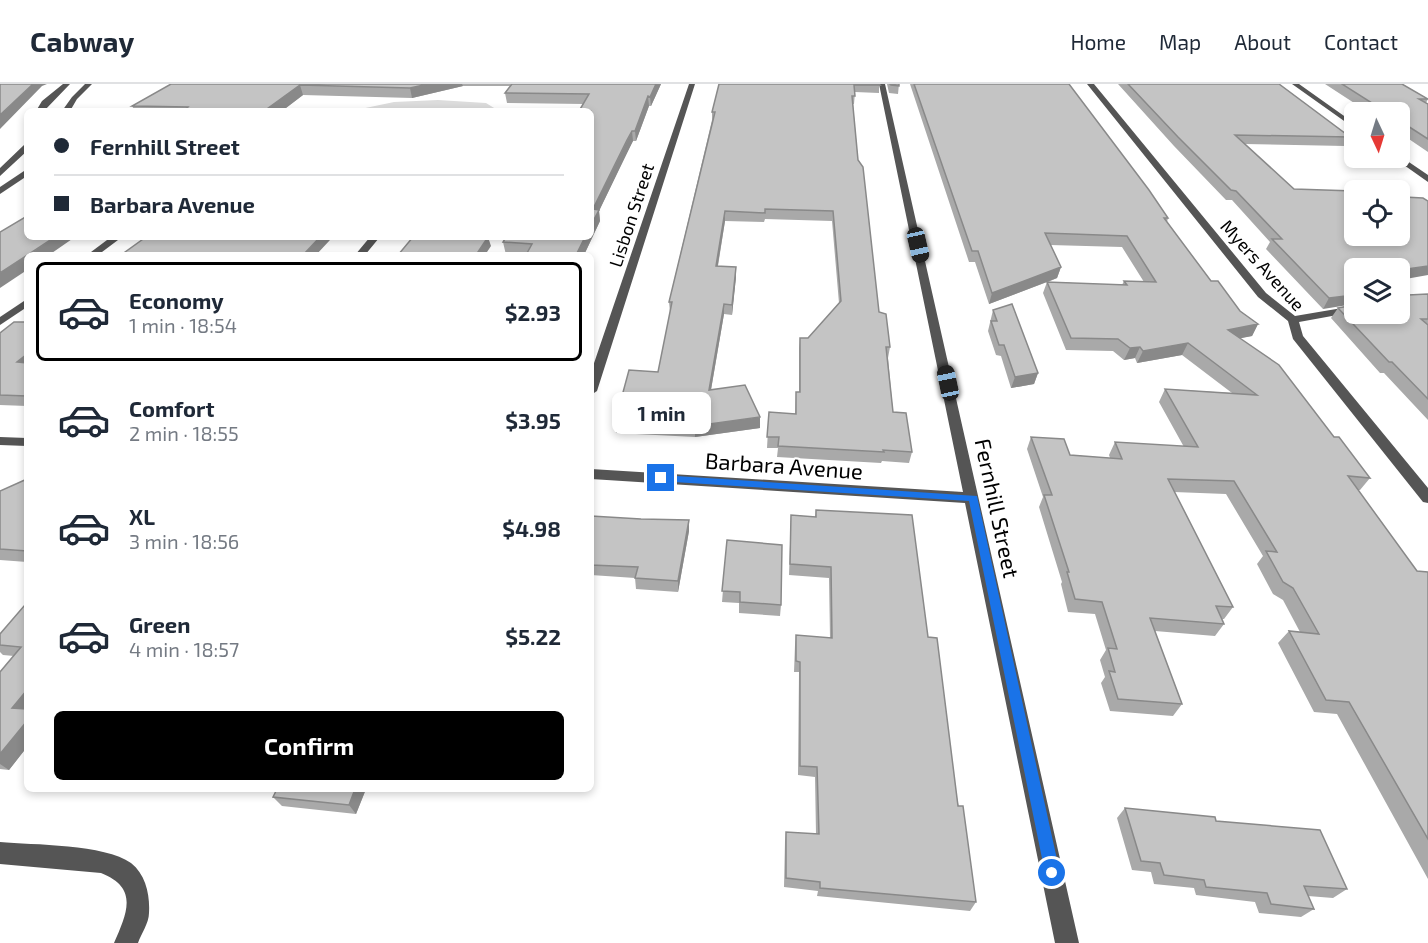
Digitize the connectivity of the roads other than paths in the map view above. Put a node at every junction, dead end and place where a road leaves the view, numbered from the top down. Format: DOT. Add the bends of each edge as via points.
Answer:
graph roads {
  1 [pos="67,84"];
  2 [pos="89,84"];
  3 [pos="692,84"];
  4 [pos="882,84"];
  5 [pos="1090,84"];
  6 [pos="1295,84"];
  7 [pos="42,108"];
  8 [pos="68,108"];
  9 [pos="1344,119"];
  10 [pos="24,150"];
  11 [pos="1410,166"];
  12 [pos="0,173"];
  13 [pos="24,174"];
  14 [pos="1428,179"];
  15 [pos="0,191"];
  16 [pos="113,240"];
  17 [pos="372,240"];
  18 [pos="97,252"];
  19 [pos="362,252"];
  20 [pos="24,305"];
  21 [pos="1344,311"];
  22 [pos="1293,320"];
  23 [pos="0,322"];
  24 [pos="594,382"];
  25 [pos="0,441"];
  26 [pos="24,442"];
  27 [pos="594,474"];
  28 [pos="973,498"];
  29 [pos="1428,498"];
  30 [pos="0,853"];
  31 [pos="126,943"];
  32 [pos="1067,943"];
  1 -- 7 [label="street"];
  2 -- 8 [label="street"];
  3 -- 24 [label="street, Lisbon Street"];
  4 -- 28 [label="street, Fernhill Street"];
  5 -- 22 [label="street, Myers Avenue" via="1262,295"];
  6 -- 9 [label="street"];
  10 -- 12 [label="street"];
  11 -- 14 [label="street"];
  13 -- 15 [label="street"];
  16 -- 18 [label="street"];
  17 -- 19 [label="street"];
  20 -- 23 [label="street"];
  21 -- 22 [label="street"];
  22 -- 29 [label="street, Myers Avenue" via="1297,337"];
  25 -- 26 [label="street"];
  27 -- 28 [label="street, Barbara Avenue"];
  28 -- 32 [label="street, Fernhill Street"];
  30 -- 31 [label="street" via="101,862 123,871 136,886 138,915"];
}
